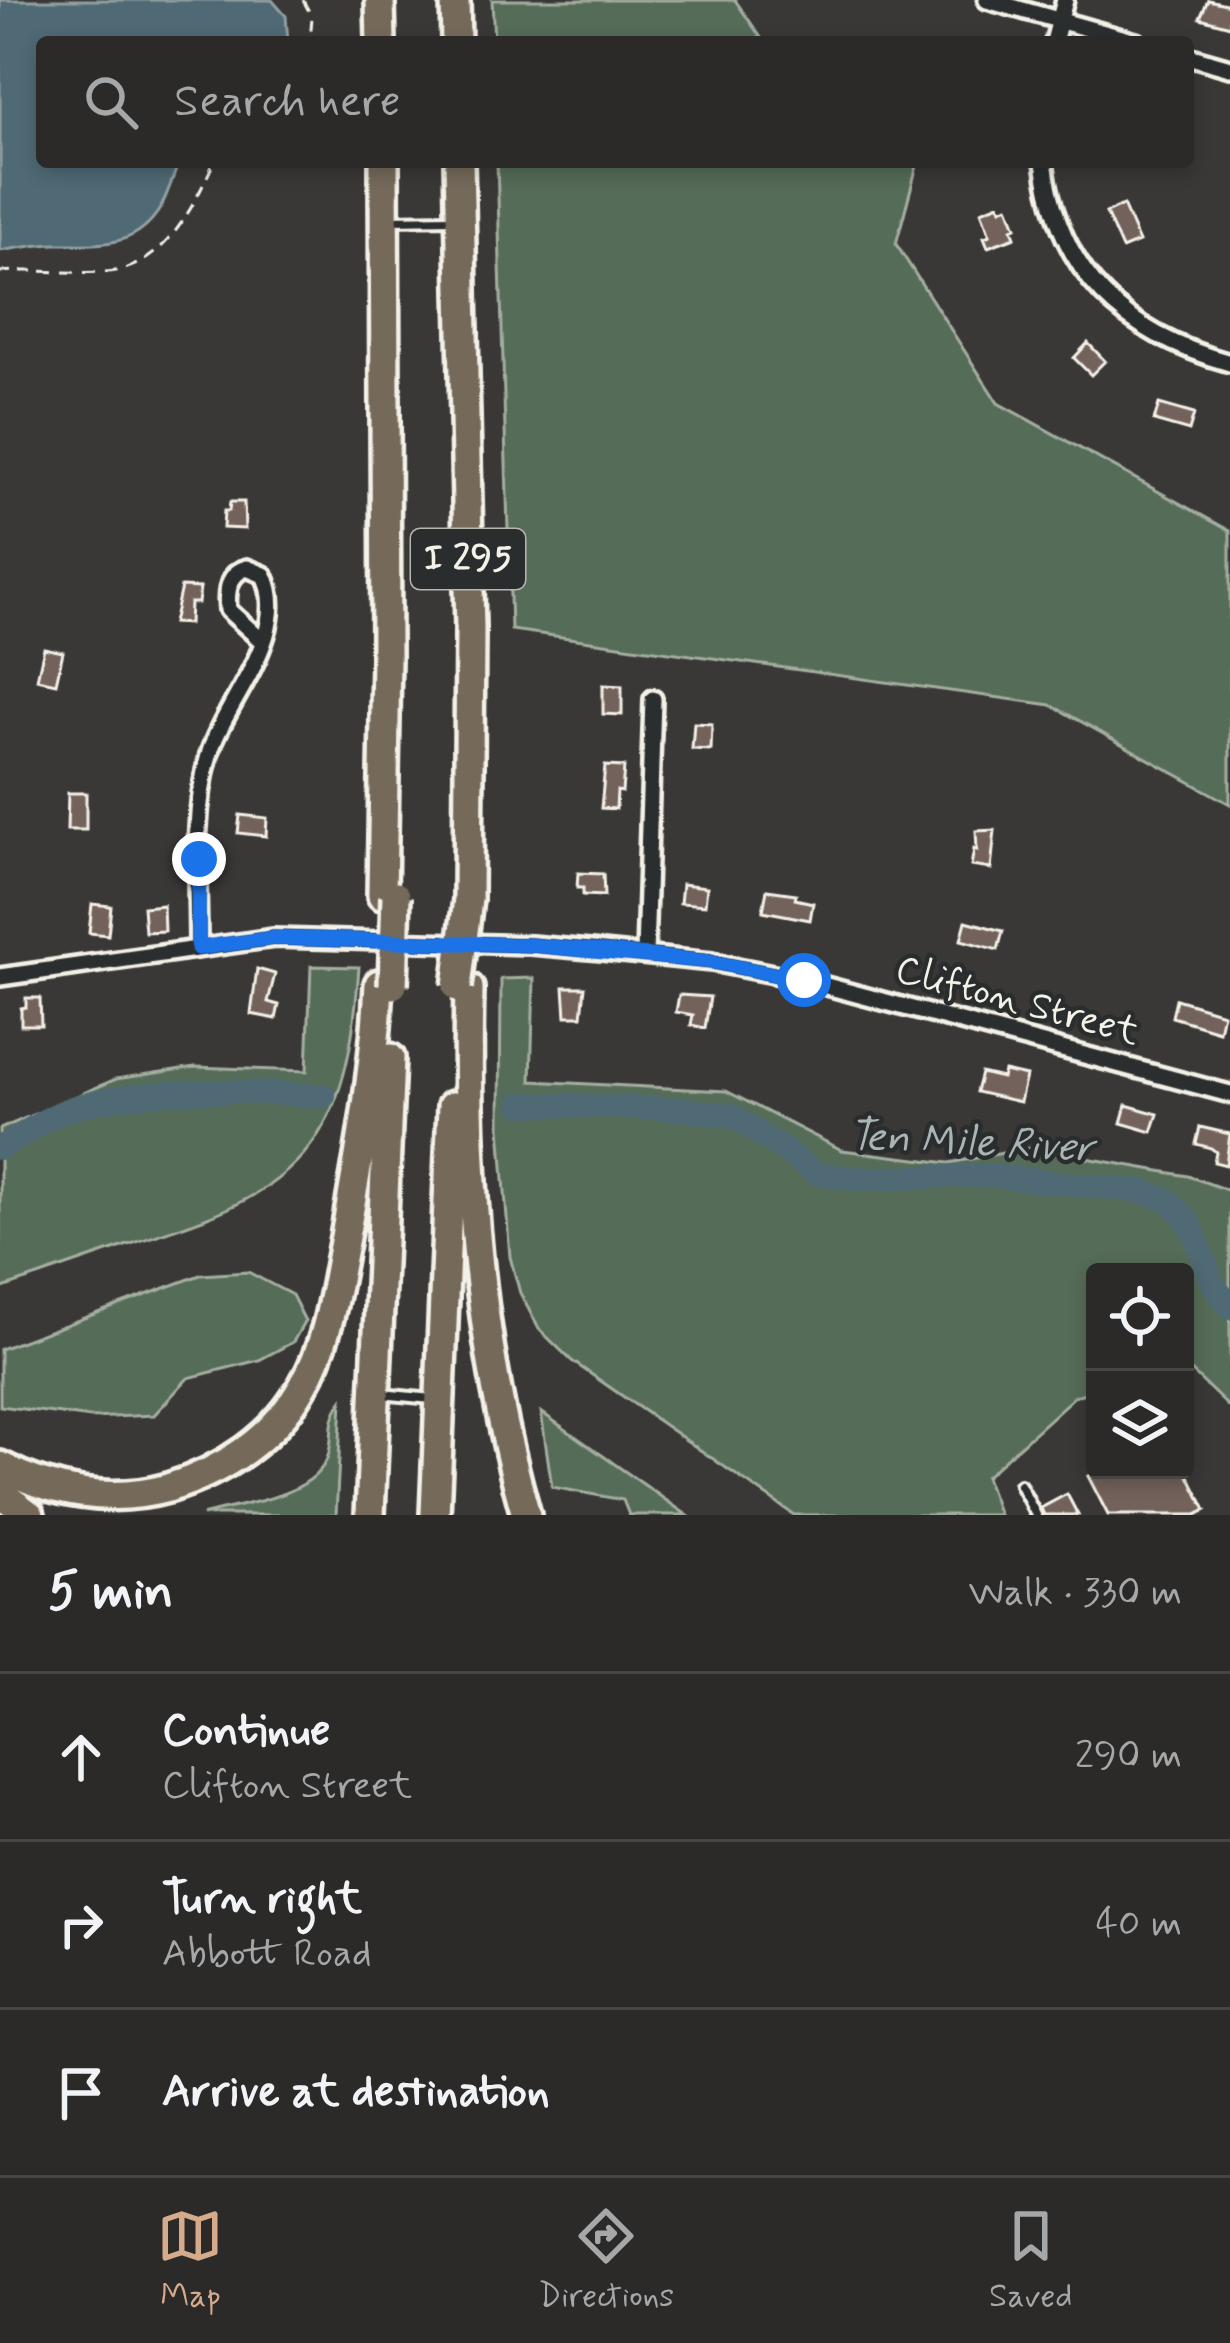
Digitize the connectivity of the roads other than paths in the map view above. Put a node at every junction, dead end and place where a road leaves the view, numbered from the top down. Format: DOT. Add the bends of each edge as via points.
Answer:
graph roads {
  1 [pos="380,0"];
  2 [pos="455,0"];
  3 [pos="987,0"];
  4 [pos="1065,0"];
  5 [pos="1059,21"];
  6 [pos="381,36"];
  7 [pos="456,36"];
  8 [pos="1055,36"];
  9 [pos="1114,36"];
  10 [pos="1194,58"];
  11 [pos="1230,68"];
  12 [pos="384,168"];
  13 [pos="459,168"];
  14 [pos="1045,168"];
  15 [pos="385,216"];
  16 [pos="461,219"];
  17 [pos="1230,363"];
  18 [pos="262,641"];
  19 [pos="653,699"];
  20 [pos="198,948"];
  21 [pos="645,955"];
  22 [pos="0,977"];
  23 [pos="386,985"];
  24 [pos="463,988"];
  25 [pos="1230,1094"];
  26 [pos="376,1393"];
  27 [pos="440,1400"];
  28 [pos="0,1466"];
  29 [pos="1020,1485"];
  30 [pos="0,1493"];
  31 [pos="30,1515"];
  32 [pos="370,1515"];
  33 [pos="434,1515"];
  34 [pos="526,1515"];
  35 [pos="1036,1515"];
  1 -- 6 [label="highway"];
  2 -- 7 [label="highway"];
  3 -- 5 [label="street"];
  4 -- 5 [label="street"];
  5 -- 8 [label="street"];
  5 -- 9 [label="street"];
  10 -- 11 [label="street"];
  12 -- 15 [label="highway"];
  13 -- 16 [label="highway, I 295"];
  14 -- 17 [label="street" via="1048,198 1091,282 1165,341"];
  15 -- 16 [label="lane"];
  15 -- 23 [label="highway"];
  16 -- 24 [label="highway, I 295, bridge" via="471,664"];
  18 -- 20 [label="street" via="209,754"];
  19 -- 21 [label="street"];
  20 -- 21 [label="street, Clifton Street" via="274,938"];
  20 -- 22 [label="street, Clifton Street"];
  21 -- 25 [label="street, Clifton Street" via="804,980"];
  23 -- 26 [label="highway"];
  23 -- 28 [label="highway" via="330,1312 312,1370 290,1406 229,1462 154,1491 69,1491"];
  24 -- 27 [label="highway"];
  24 -- 34 [label="highway" via="479,1275"];
  26 -- 27 [label="lane"];
  26 -- 32 [label="highway"];
  27 -- 33 [label="highway"];
  29 -- 35 [label="lane"];
  30 -- 31 [label="highway"];
}
